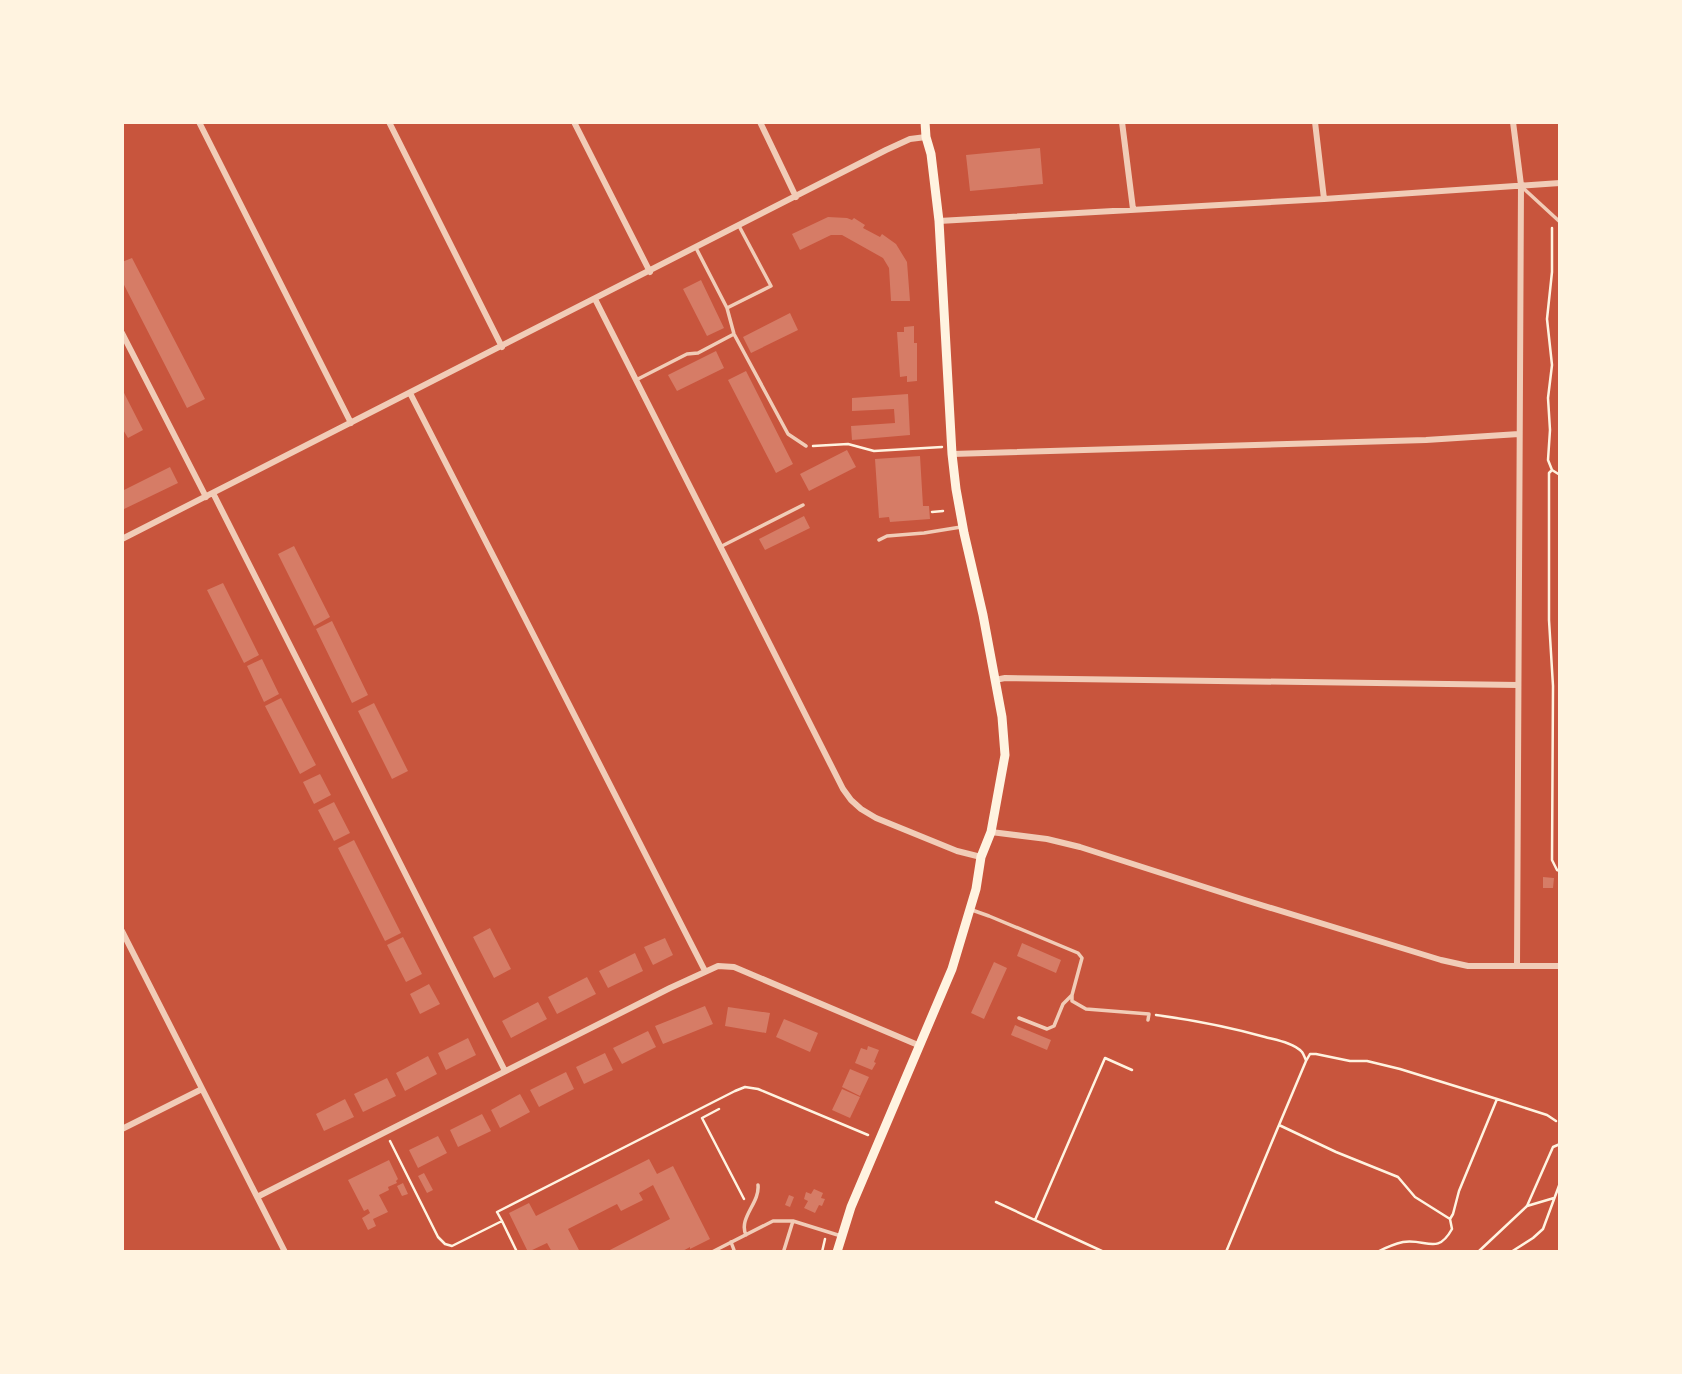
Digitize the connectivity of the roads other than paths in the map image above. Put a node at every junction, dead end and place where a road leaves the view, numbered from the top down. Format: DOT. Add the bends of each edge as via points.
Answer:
graph roads {
  1 [pos="199,122"];
  2 [pos="389,122"];
  3 [pos="574,122"];
  4 [pos="760,122"];
  5 [pos="925,122"];
  6 [pos="1122,122"];
  7 [pos="1315,122"];
  8 [pos="1513,122"];
  9 [pos="926,137"];
  10 [pos="1559,183"];
  11 [pos="1521,185"];
  12 [pos="796,197"];
  13 [pos="1324,198"];
  14 [pos="1133,209"];
  15 [pos="939,221"];
  16 [pos="1559,222"];
  17 [pos="739,226"];
  18 [pos="696,248"];
  19 [pos="650,272"];
  20 [pos="596,299"];
  21 [pos="727,309"];
  22 [pos="122,333"];
  23 [pos="734,334"];
  24 [pos="502,347"];
  25 [pos="636,380"];
  26 [pos="410,393"];
  27 [pos="351,423"];
  28 [pos="1519,434"];
  29 [pos="806,446"];
  30 [pos="952,450"];
  31 [pos="213,493"];
  32 [pos="205,497"];
  33 [pos="803,505"];
  34 [pos="962,526"];
  35 [pos="122,539"];
  36 [pos="880,540"];
  37 [pos="720,547"];
  38 [pos="996,680"];
  39 [pos="1518,685"];
  40 [pos="992,832"];
  41 [pos="981,857"];
  42 [pos="970,910"];
  43 [pos="122,931"];
  44 [pos="1517,966"];
  45 [pos="1559,966"];
  46 [pos="705,971"];
  47 [pos="1072,995"];
  48 [pos="1019,1018"];
  49 [pos="1147,1020"];
  50 [pos="918,1045"];
  51 [pos="505,1071"];
  52 [pos="202,1089"];
  53 [pos="122,1129"];
  54 [pos="758,1185"];
  55 [pos="257,1197"];
  56 [pos="793,1221"];
  57 [pos="746,1234"];
  58 [pos="841,1236"];
  59 [pos="731,1242"];
  60 [pos="734,1250"];
  61 [pos="785,1250"];
  62 [pos="285,1251"];
  63 [pos="712,1251"];
  64 [pos="837,1251"];
  1 -- 27 [label="street"];
  2 -- 24 [label="street"];
  3 -- 19 [label="street"];
  4 -- 12 [label="street"];
  5 -- 9 [label="main road"];
  6 -- 14 [label="street"];
  7 -- 13 [label="street"];
  8 -- 11 [label="street"];
  9 -- 12 [label="street" via="909,139"];
  9 -- 15 [label="main road"];
  10 -- 11 [label="street"];
  11 -- 13 [label="street"];
  11 -- 16 [label="lane"];
  11 -- 28 [label="street"];
  12 -- 17 [label="street"];
  13 -- 14 [label="street"];
  14 -- 15 [label="street"];
  15 -- 30 [label="main road"];
  17 -- 18 [label="street"];
  17 -- 21 [label="lane" via="771,286"];
  18 -- 19 [label="street"];
  18 -- 21 [label="lane"];
  19 -- 20 [label="street"];
  20 -- 24 [label="street"];
  20 -- 25 [label="street"];
  21 -- 23 [label="lane"];
  22 -- 32 [label="street"];
  23 -- 25 [label="lane"];
  23 -- 29 [label="lane" via="788,435"];
  24 -- 26 [label="street"];
  25 -- 37 [label="street"];
  26 -- 27 [label="street"];
  26 -- 46 [label="street"];
  27 -- 31 [label="street"];
  28 -- 30 [label="street"];
  28 -- 39 [label="street"];
  30 -- 34 [label="main road"];
  31 -- 32 [label="street"];
  31 -- 51 [label="street"];
  32 -- 35 [label="street"];
  33 -- 37 [label="lane"];
  34 -- 36 [label="lane"];
  34 -- 38 [label="main road"];
  37 -- 41 [label="street" via="851,800 876,818"];
  38 -- 39 [label="street"];
  38 -- 40 [label="main road" via="1005,755"];
  39 -- 44 [label="street"];
  40 -- 41 [label="main road"];
  40 -- 44 [label="street" via="1080,847 1441,960 1468,966"];
  41 -- 42 [label="main road"];
  42 -- 47 [label="lane" via="1077,953 1082,958"];
  42 -- 50 [label="main road" via="952,969"];
  43 -- 52 [label="street"];
  44 -- 45 [label="street"];
  46 -- 50 [label="street" via="734,967"];
  46 -- 51 [label="street"];
  47 -- 48 [label="lane" via="1054,1026 1047,1029"];
  47 -- 49 [label="lane" via="1072,1001 1086,1009 1149,1014"];
  50 -- 58 [label="main road"];
  51 -- 55 [label="street"];
  52 -- 53 [label="street"];
  52 -- 55 [label="street"];
  54 -- 57 [label="lane" via="745,1221"];
  55 -- 62 [label="street"];
  56 -- 57 [label="lane" via="773,1221"];
  56 -- 58 [label="lane"];
  56 -- 61 [label="lane"];
  57 -- 59 [label="lane"];
  58 -- 64 [label="main road"];
  59 -- 60 [label="lane"];
  59 -- 63 [label="lane"];
}
